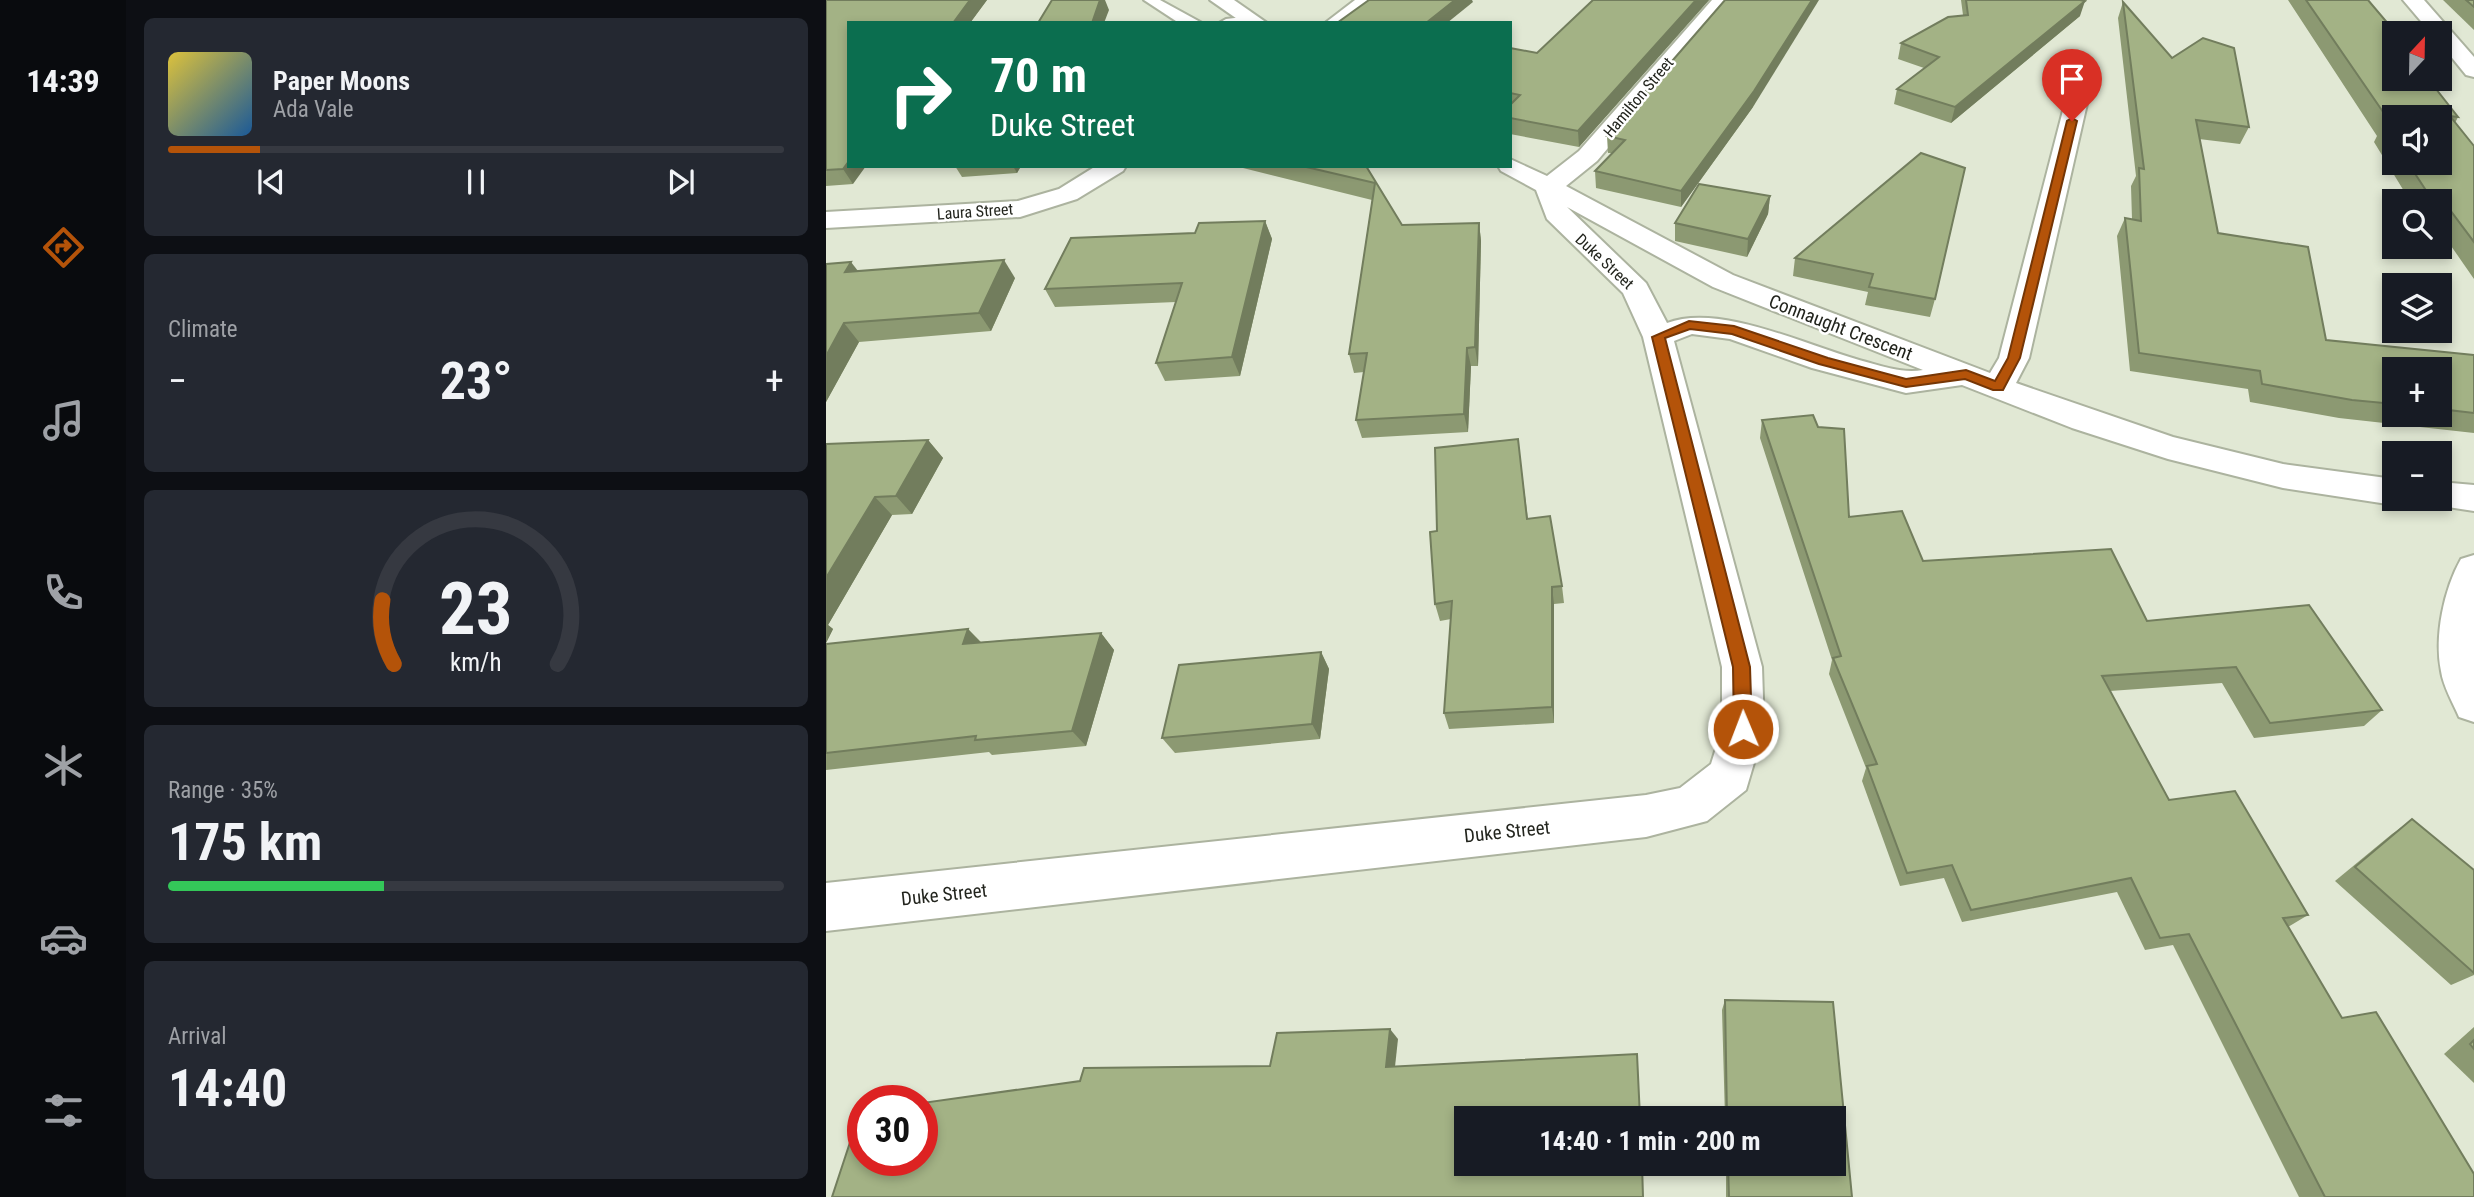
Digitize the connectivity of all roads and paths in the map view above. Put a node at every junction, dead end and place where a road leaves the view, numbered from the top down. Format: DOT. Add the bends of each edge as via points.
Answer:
graph roads {
  1 [pos="1152,0"];
  2 [pos="1220,0"];
  3 [pos="1367,0"];
  4 [pos="1723,0"];
  5 [pos="2413,0"];
  6 [pos="1186,21"];
  7 [pos="1254,21"];
  8 [pos="1338,21"];
  9 [pos="2474,70"];
  10 [pos="2078,95"];
  11 [pos="1512,167"];
  12 [pos="1111,168"];
  13 [pos="1548,188"];
  14 [pos="826,220"];
  15 [pos="1658,337"];
  16 [pos="1966,374"];
  17 [pos="1998,387"];
  18 [pos="2382,490"];
  19 [pos="2452,496"];
  20 [pos="2474,498"];
  21 [pos="2474,569"];
  22 [pos="2474,704"];
  23 [pos="826,907"];
  1 -- 6 [label="lane"];
  2 -- 7 [label="street"];
  3 -- 8 [label="street"];
  4 -- 13 [label="street, Hamilton Street" via="1588,156"];
  5 -- 9 [label="street"];
  10 -- 17 [label="street" via="2014,358"];
  11 -- 13 [label="street, Connaught Crescent"];
  12 -- 14 [label="street, Laura Street" via="1068,194 1020,209"];
  13 -- 15 [label="street, Duke Street" via="1556,213 1636,289"];
  13 -- 16 [label="street, Connaught Crescent" via="1723,281"];
  15 -- 16 [label="street" via="1689,325 1734,330 1906,383"];
  15 -- 23 [label="street, Duke Street" via="1742,667 1743,729 1730,776 1691,806 1646,816"];
  16 -- 17 [label="street, Connaught Crescent"];
  17 -- 18 [label="street, Connaught Crescent" via="2168,447 2283,476"];
  19 -- 20 [label="street"];
  21 -- 22 [label="street" via="2460,625 2461,671"];
}
